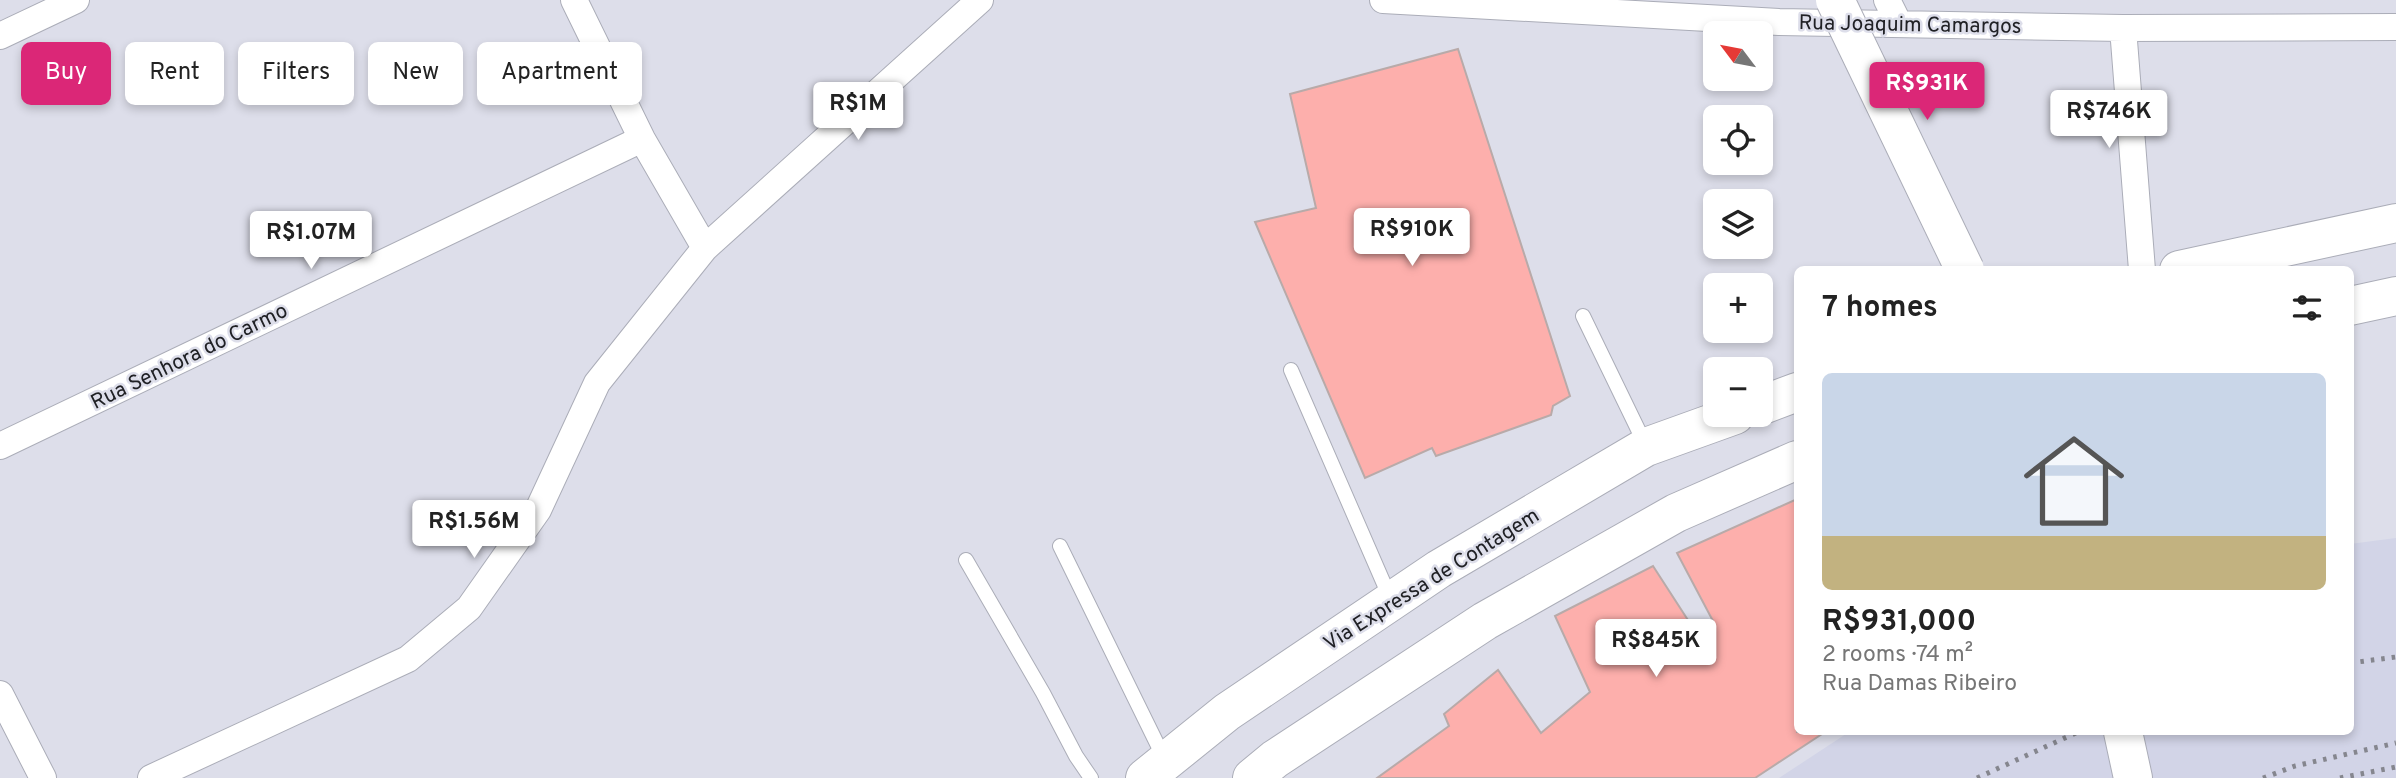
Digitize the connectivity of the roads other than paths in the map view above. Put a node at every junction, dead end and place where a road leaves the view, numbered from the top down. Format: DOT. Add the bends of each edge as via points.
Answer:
graph roads {
  1 [pos="76,0"];
  2 [pos="574,0"];
  3 [pos="980,0"];
  4 [pos="1383,0"];
  5 [pos="1801,0"];
  6 [pos="1835,0"];
  7 [pos="1887,0"];
  8 [pos="1779,22"];
  9 [pos="1899,24"];
  10 [pos="2396,27"];
  11 [pos="2123,28"];
  12 [pos="0,37"];
  13 [pos="642,139"];
  14 [pos="2396,223"];
  15 [pos="705,248"];
  16 [pos="1963,266"];
  17 [pos="2142,266"];
  18 [pos="2197,266"];
  19 [pos="2396,296"];
  20 [pos="2354,305"];
  21 [pos="1583,316"];
  22 [pos="1291,370"];
  23 [pos="1794,394"];
  24 [pos="1773,401"];
  25 [pos="1703,427"];
  26 [pos="0,446"];
  27 [pos="1646,447"];
  28 [pos="1794,461"];
  29 [pos="1060,546"];
  30 [pos="966,560"];
  31 [pos="1391,601"];
  32 [pos="0,694"];
  33 [pos="2124,735"];
  34 [pos="1156,770"];
  35 [pos="43,778"];
  36 [pos="151,778"];
  37 [pos="1091,778"];
  38 [pos="1252,778"];
  39 [pos="2133,778"];
  1 -- 12 [label="street"];
  2 -- 13 [label="street"];
  3 -- 15 [label="street"];
  4 -- 8 [label="street, Rua Joaquim Camargos"];
  5 -- 8 [label="street"];
  6 -- 16 [label="main road, bridge"];
  7 -- 9 [label="street"];
  8 -- 9 [label="street, Rua Joaquim Camargos"];
  9 -- 11 [label="street, Rua Joaquim Camargos"];
  10 -- 11 [label="street, Rua Joaquim Camargos"];
  11 -- 17 [label="street"];
  13 -- 15 [label="street"];
  13 -- 26 [label="street, Rua Senhora do Carmo"];
  14 -- 18 [label="main road"];
  15 -- 36 [label="street" via="597,383 538,510 469,608 408,659"];
  19 -- 20 [label="main road"];
  21 -- 27 [label="lane"];
  22 -- 31 [label="lane"];
  23 -- 24 [label="main road"];
  25 -- 27 [label="main road, Via Expressa de Contagem"];
  27 -- 31 [label="main road, Via Expressa de Contagem"];
  28 -- 38 [label="main road" via="1676,513 1485,621"];
  29 -- 34 [label="lane"];
  30 -- 37 [label="lane"];
  31 -- 34 [label="main road, Via Expressa de Contagem" via="1227,712"];
  32 -- 35 [label="street"];
  33 -- 39 [label="main road"];
}
